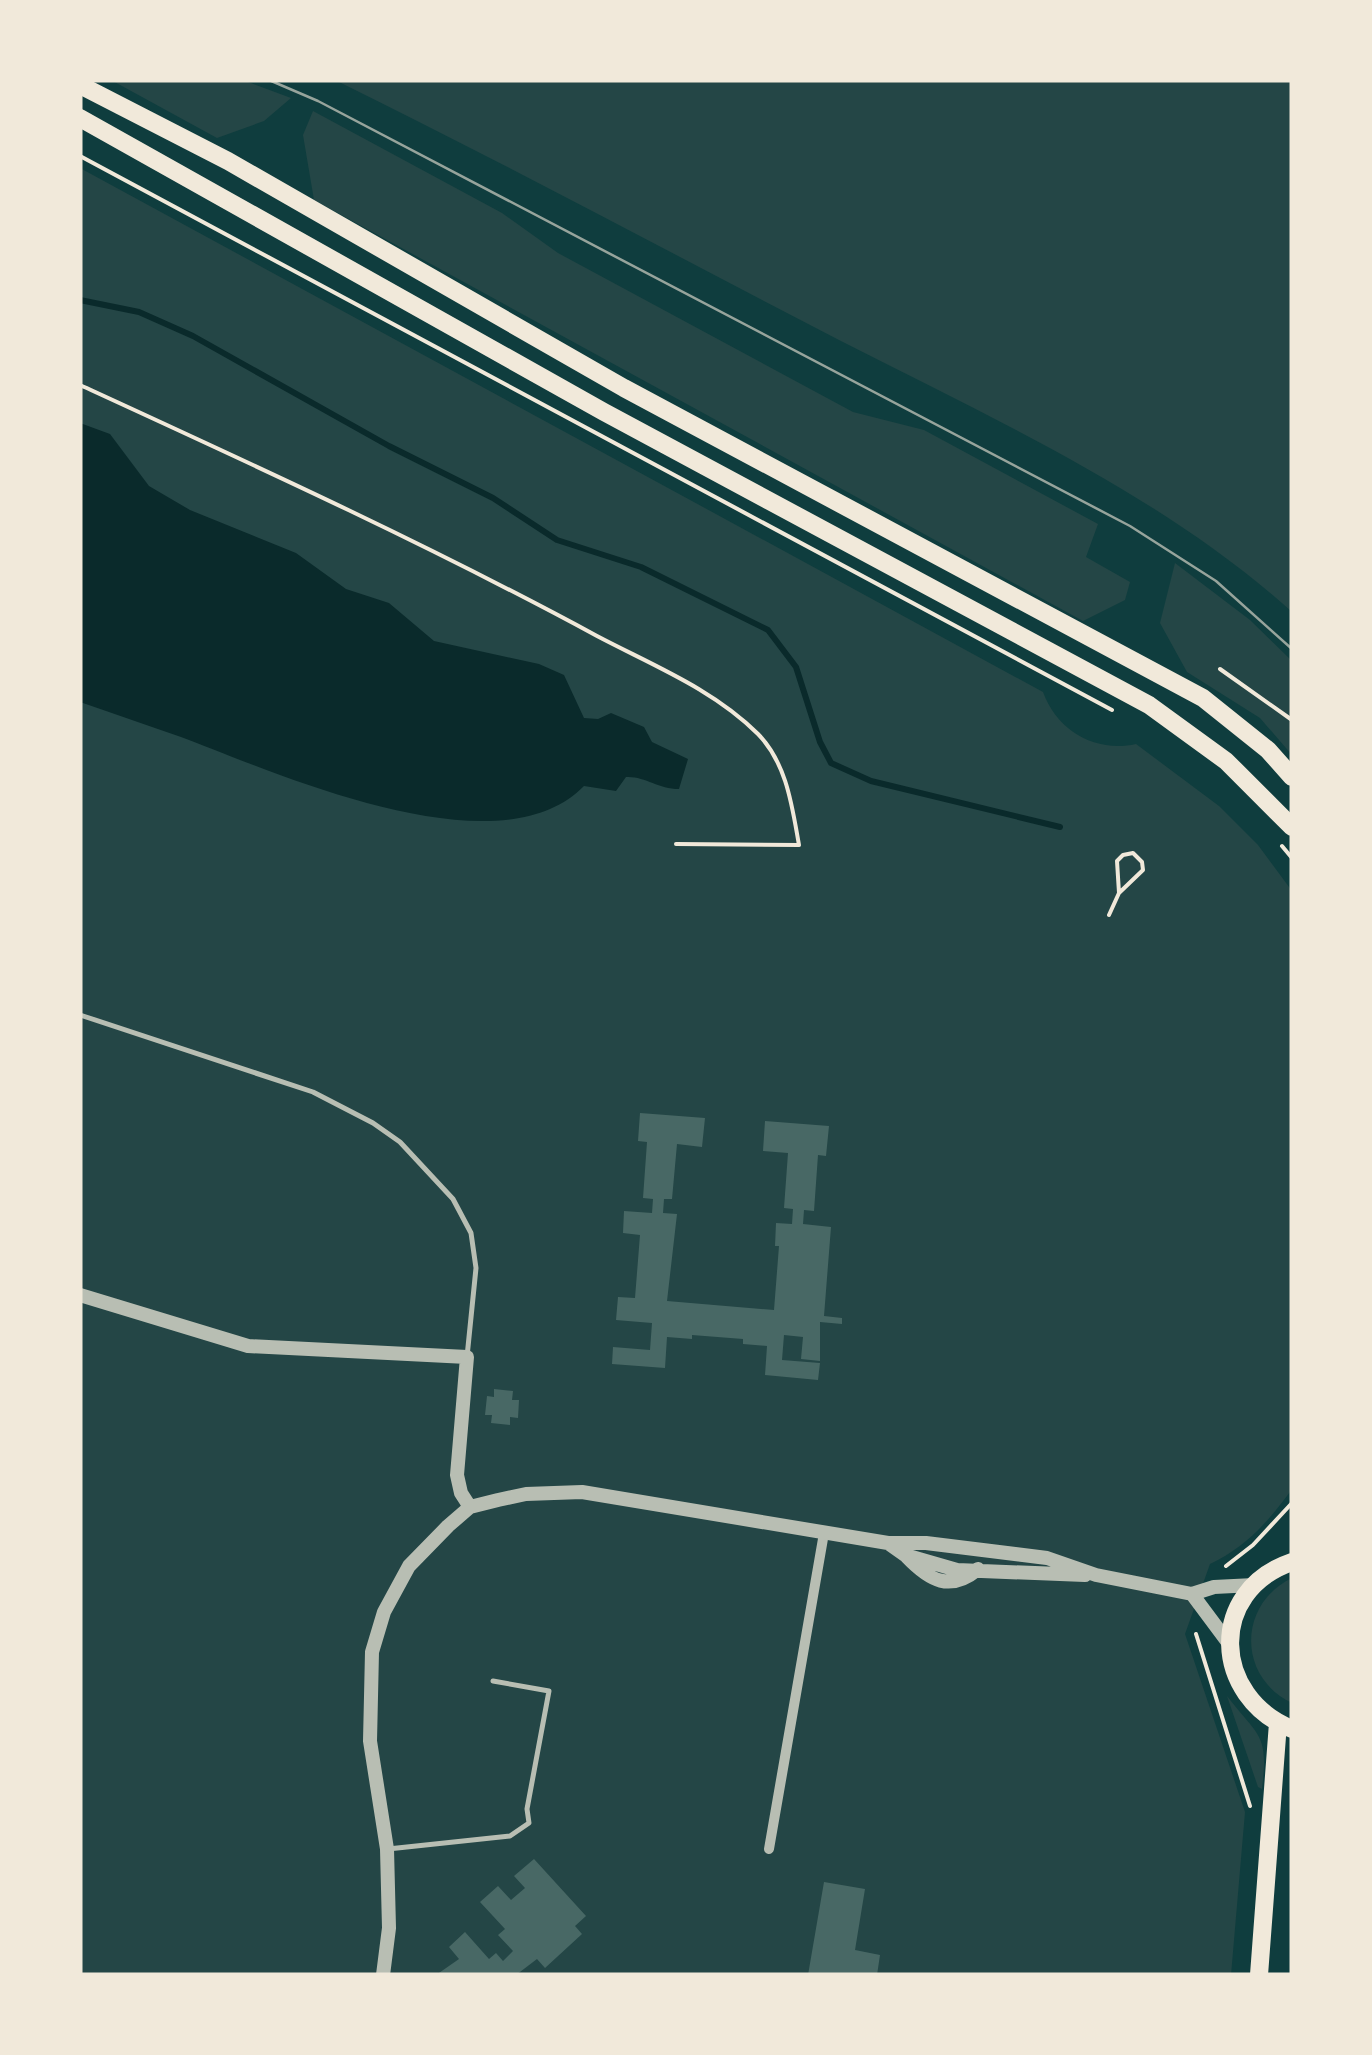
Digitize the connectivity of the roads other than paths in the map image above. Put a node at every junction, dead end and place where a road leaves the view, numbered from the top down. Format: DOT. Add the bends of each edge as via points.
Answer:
graph roads {
  1 [pos="80,85"];
  2 [pos="80,118"];
  3 [pos="1292,777"];
  4 [pos="1292,827"];
  5 [pos="80,1015"];
  6 [pos="80,1296"];
  7 [pos="467,1357"];
  8 [pos="470,1508"];
  9 [pos="824,1533"];
  10 [pos="888,1544"];
  11 [pos="1292,1562"];
  12 [pos="1096,1576"];
  13 [pos="1254,1585"];
  14 [pos="1192,1594"];
  15 [pos="1230,1644"];
  16 [pos="494,1681"];
  17 [pos="1285,1726"];
  18 [pos="387,1849"];
  19 [pos="769,1849"];
  20 [pos="383,1975"];
  21 [pos="1259,1975"];
  1 -- 3 [label="main road" via="228,161 624,388 1203,698"];
  2 -- 4 [label="main road" via="587,403 1149,706 1226,761"];
  5 -- 7 [label="lane" via="313,1092 400,1142 452,1199 471,1234 476,1268"];
  6 -- 7 [label="street" via="248,1346"];
  7 -- 8 [label="street" via="457,1475"];
  8 -- 9 [label="street" via="526,1494 582,1492"];
  8 -- 18 [label="street" via="409,1566 372,1652 370,1741"];
  9 -- 10 [label="street"];
  9 -- 19 [label="street"];
  10 -- 12 [label="street" via="1047,1558"];
  10 -- 12 [label="street" via="957,1570"];
  11 -- 13 [label="main road"];
  12 -- 14 [label="street"];
  13 -- 14 [label="street"];
  13 -- 15 [label="main road" via="1238,1609"];
  14 -- 15 [label="street"];
  15 -- 17 [label="main road" via="1246,1697"];
  16 -- 18 [label="lane" via="550,1692 528,1824 510,1836"];
  17 -- 21 [label="main road"];
  18 -- 20 [label="street"];
}
